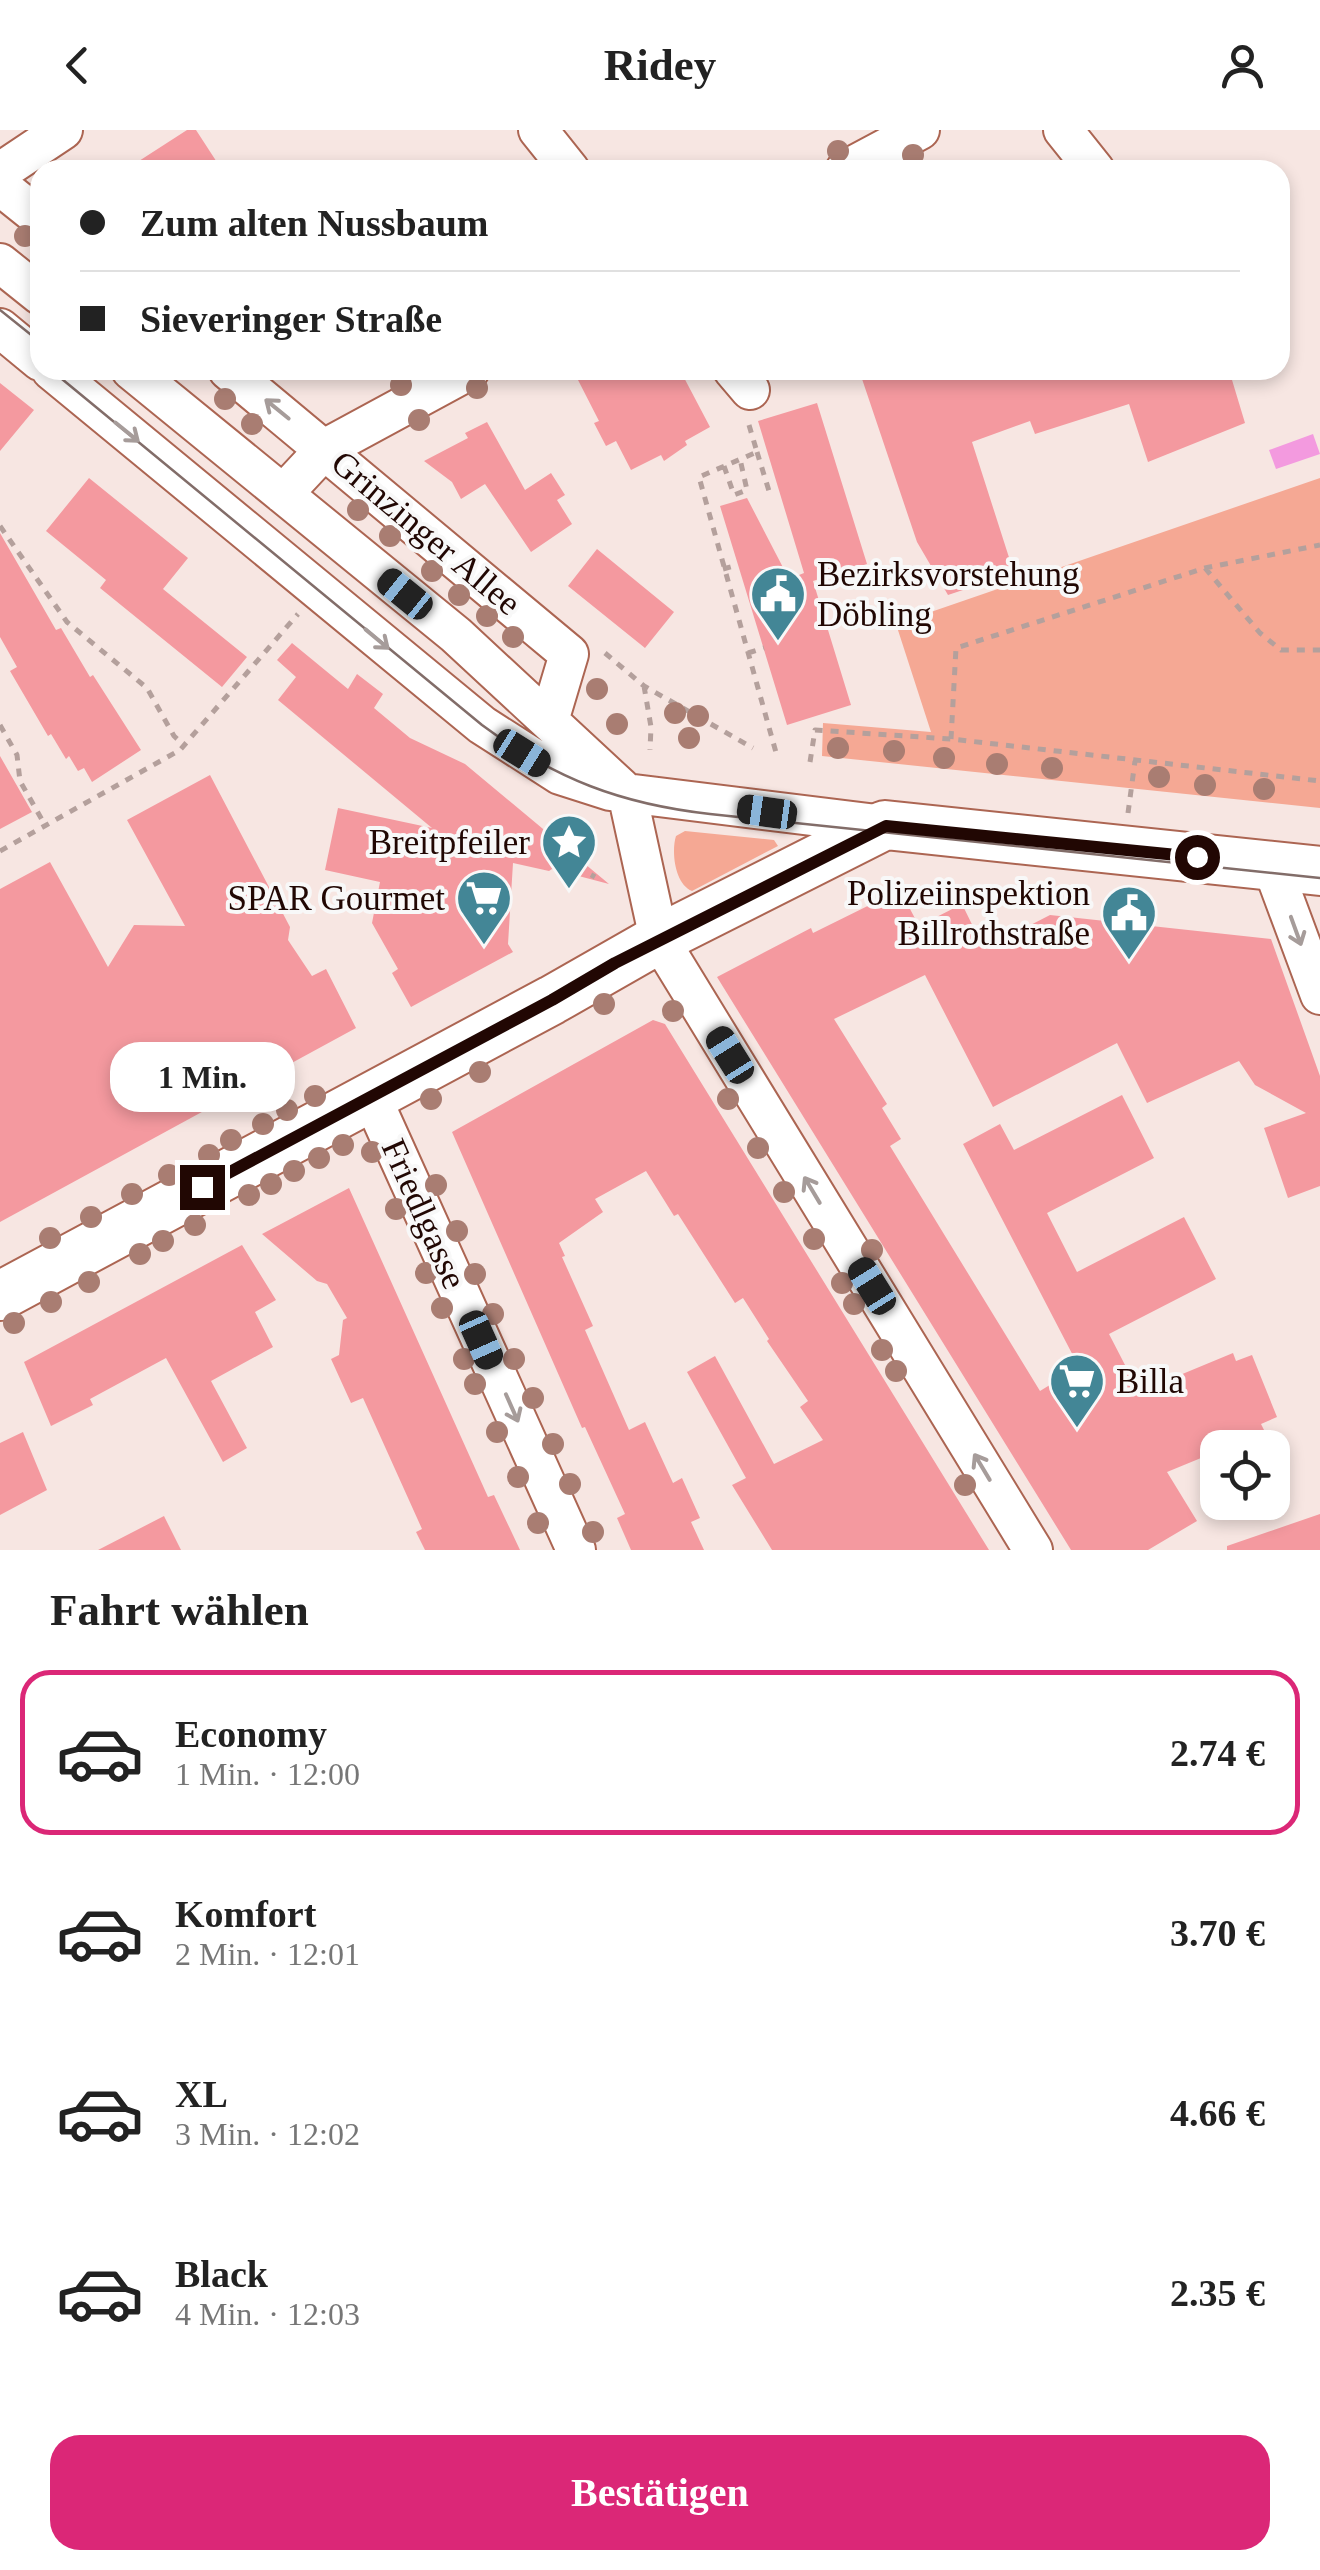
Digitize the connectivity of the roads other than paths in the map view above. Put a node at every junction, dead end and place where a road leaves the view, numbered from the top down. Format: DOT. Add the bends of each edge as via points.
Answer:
graph roads {
  1 [pos="63,130"];
  2 [pos="538,130"];
  3 [pos="920,130"];
  4 [pos="1064,130"];
  5 [pos="562,160"];
  6 [pos="863,160"];
  7 [pos="1087,160"];
  8 [pos="0,172"];
  9 [pos="0,186"];
  10 [pos="30,210"];
  11 [pos="0,262"];
  12 [pos="30,287"];
  13 [pos="0,328"];
  14 [pos="30,353"];
  15 [pos="63,380"];
  16 [pos="144,380"];
  17 [pos="241,380"];
  18 [pos="452,380"];
  19 [pos="326,448"];
  20 [pos="283,494"];
  21 [pos="548,721"];
  22 [pos="627,793"];
  23 [pos="886,826"];
  24 [pos="1272,866"];
  25 [pos="1320,871"];
  26 [pos="659,940"];
  27 [pos="1320,995"];
  28 [pos="371,1096"];
  29 [pos="0,1296"];
  30 [pos="576,1550"];
  31 [pos="1033,1550"];
  1 -- 8 [label="street"];
  2 -- 5 [label="street"];
  3 -- 6 [label="street"];
  4 -- 7 [label="street"];
  9 -- 10 [label="street"];
  11 -- 12 [label="street"];
  13 -- 14 [label="street"];
  15 -- 22 [label="street, one-way" via="482,725 560,775"];
  16 -- 20 [label="street, Grinzinger Allee"];
  19 -- 17 [label="street, Grinzinger Allee, one-way"];
  18 -- 19 [label="street"];
  19 -- 20 [label="street"];
  19 -- 21 [label="street, Grinzinger Allee" via="569,654"];
  20 -- 21 [label="street, Grinzinger Allee"];
  21 -- 22 [label="street, Grinzinger Allee"];
  22 -- 23 [label="street"];
  22 -- 26 [label="street"];
  23 -- 24 [label="main road"];
  23 -- 26 [label="main road"];
  24 -- 25 [label="main road"];
  24 -- 27 [label="street, one-way"];
  26 -- 28 [label="main road"];
  31 -- 26 [label="street, one-way"];
  28 -- 29 [label="main road"];
  28 -- 30 [label="street, Friedlgasse, one-way"];
}
